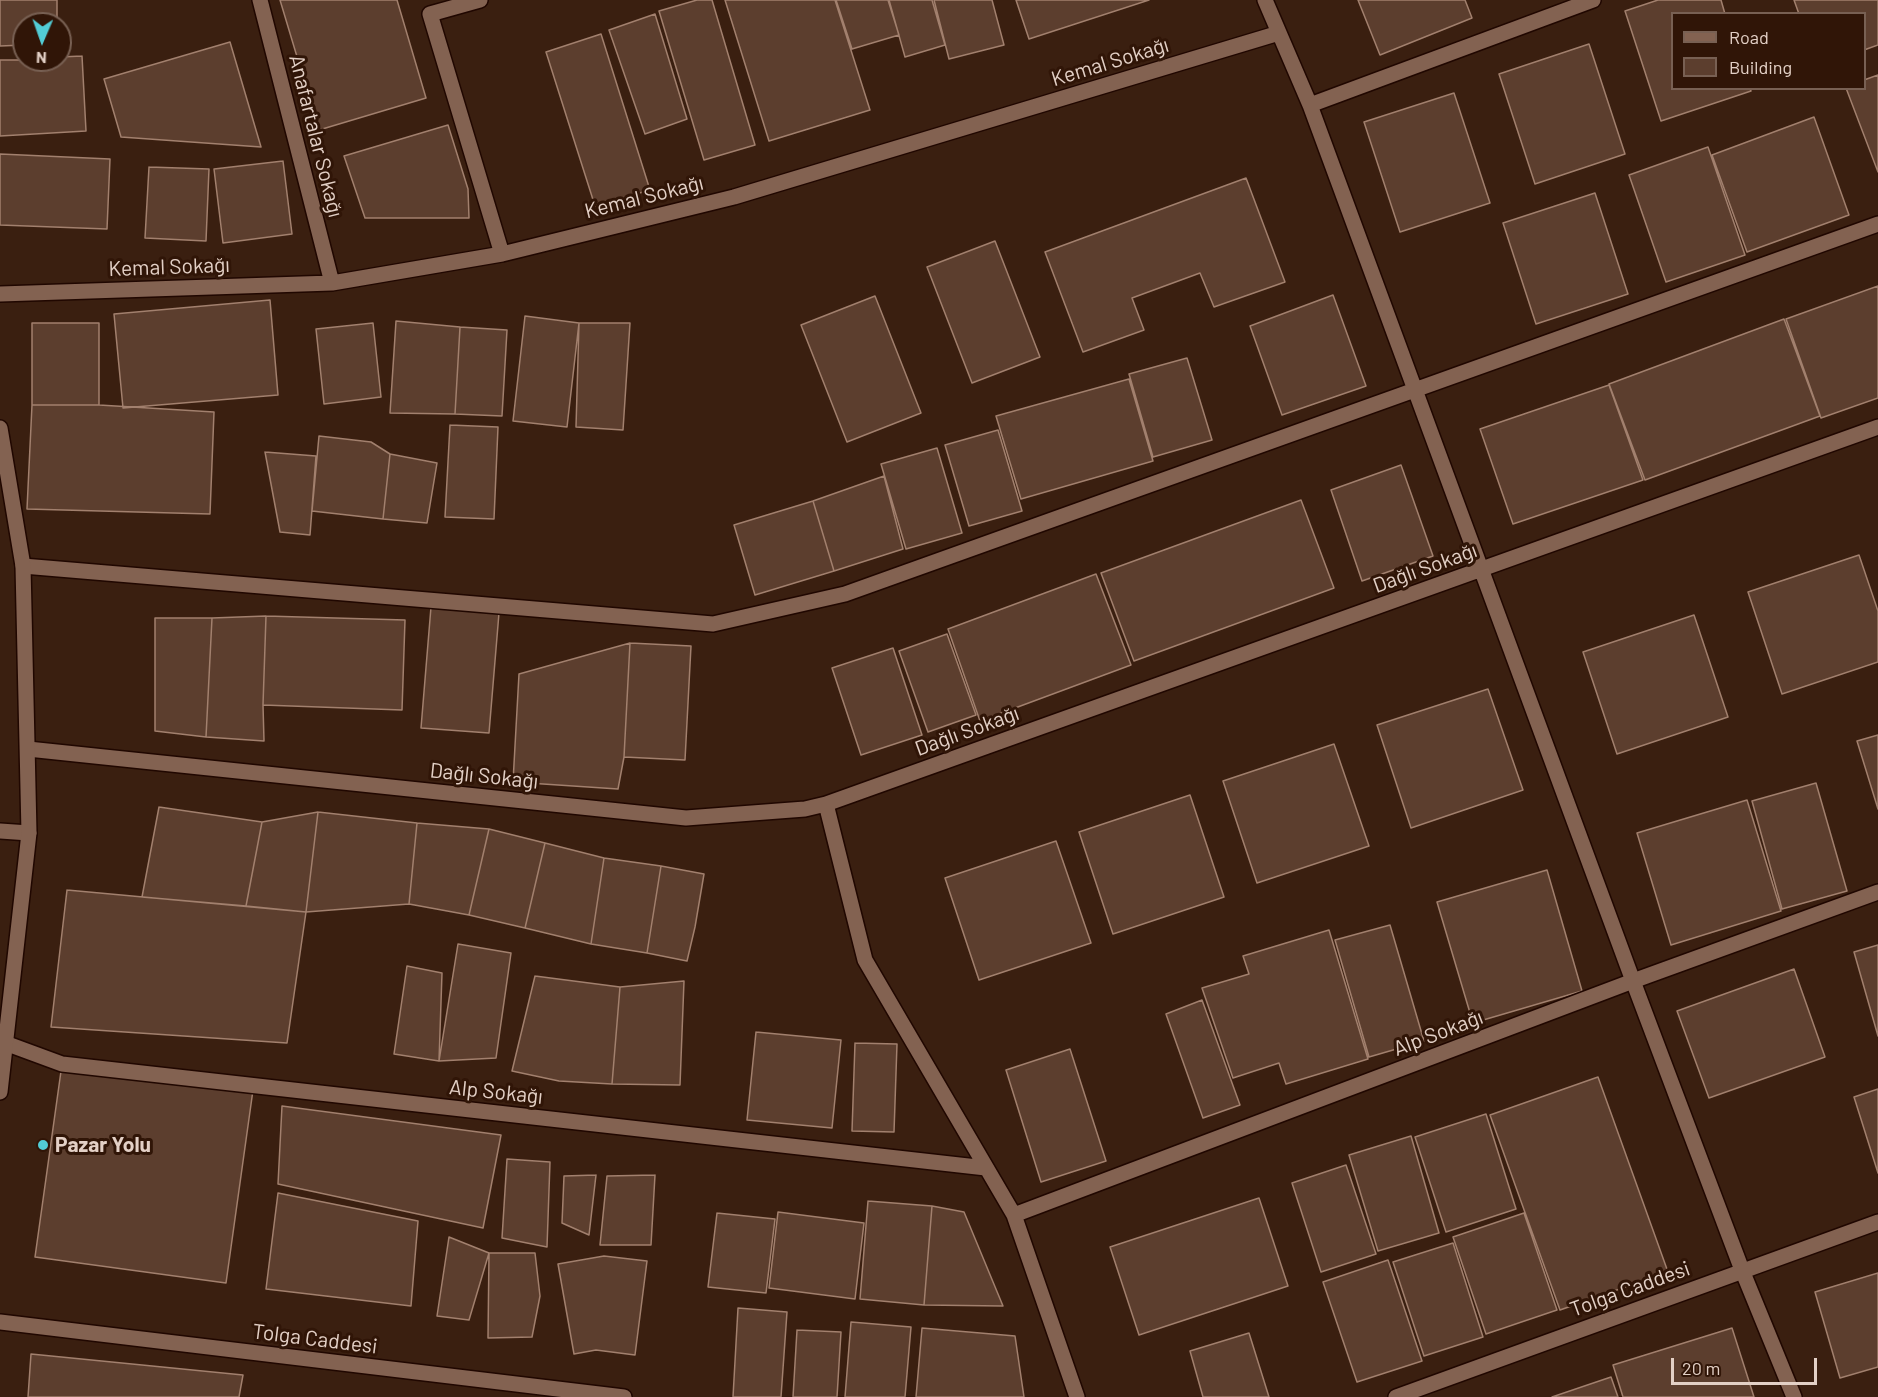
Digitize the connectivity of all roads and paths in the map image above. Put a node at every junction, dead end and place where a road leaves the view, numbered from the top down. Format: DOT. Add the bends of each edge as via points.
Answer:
graph roads {
  1 [pos="260,0"];
  2 [pos="480,0"];
  3 [pos="1265,0"];
  4 [pos="1593,0"];
  5 [pos="1278,33"];
  6 [pos="1310,105"];
  7 [pos="1878,224"];
  8 [pos="502,254"];
  9 [pos="332,283"];
  10 [pos="0,294"];
  11 [pos="1417,391"];
  12 [pos="1878,427"];
  13 [pos="0,428"];
  14 [pos="23,566"];
  15 [pos="1482,570"];
  16 [pos="28,749"];
  17 [pos="826,804"];
  18 [pos="0,831"];
  19 [pos="29,833"];
  20 [pos="1878,892"];
  21 [pos="1633,981"];
  22 [pos="5,1043"];
  23 [pos="0,1092"];
  24 [pos="986,1168"];
  25 [pos="1014,1215"];
  26 [pos="1878,1222"];
  27 [pos="1742,1270"];
  28 [pos="0,1322"];
  29 [pos="624,1397"];
  30 [pos="1077,1397"];
  31 [pos="1396,1397"];
  32 [pos="1794,1397"];
  1 -- 9 [label="street, Anafartalar Sokağı"];
  2 -- 8 [label="street" via="430,14"];
  3 -- 5 [label="street"];
  4 -- 6 [label="street"];
  5 -- 6 [label="street"];
  5 -- 8 [label="street, Kemal Sokağı" via="734,197"];
  6 -- 11 [label="street"];
  7 -- 11 [label="street"];
  8 -- 9 [label="street, Kemal Sokağı"];
  9 -- 10 [label="street, Kemal Sokağı"];
  11 -- 14 [label="street" via="845,594 712,624"];
  11 -- 15 [label="street"];
  12 -- 15 [label="street, Dağlı Sokağı"];
  13 -- 14 [label="street"];
  14 -- 16 [label="street"];
  15 -- 17 [label="street, Dağlı Sokağı"];
  15 -- 21 [label="street"];
  16 -- 17 [label="street, Dağlı Sokağı" via="686,818"];
  16 -- 19 [label="street"];
  17 -- 24 [label="street" via="865,960"];
  18 -- 19 [label="street"];
  19 -- 22 [label="street"];
  20 -- 21 [label="street, Alp Sokağı"];
  21 -- 25 [label="street, Alp Sokağı"];
  21 -- 27 [label="street"];
  22 -- 23 [label="street"];
  22 -- 24 [label="street, Alp Sokağı" via="62,1064"];
  24 -- 25 [label="street"];
  25 -- 30 [label="street"];
  26 -- 27 [label="street, Tolga Caddesi"];
  27 -- 31 [label="street, Tolga Caddesi"];
  27 -- 32 [label="street"];
  28 -- 29 [label="street, Tolga Caddesi"];
}
